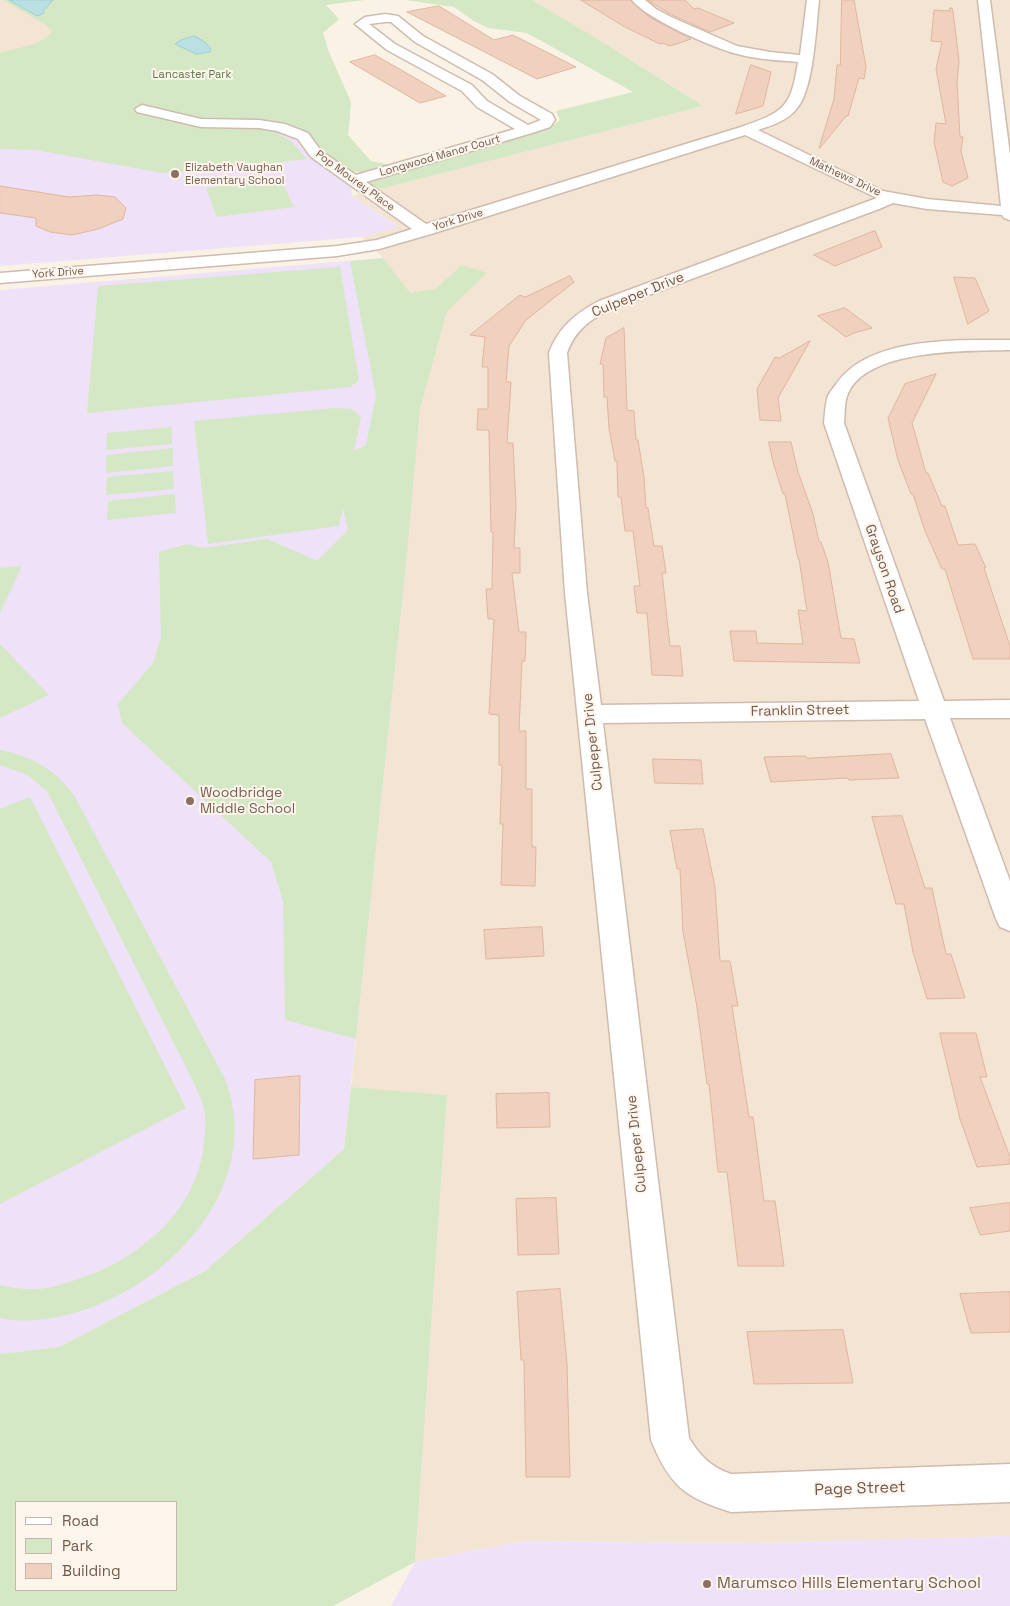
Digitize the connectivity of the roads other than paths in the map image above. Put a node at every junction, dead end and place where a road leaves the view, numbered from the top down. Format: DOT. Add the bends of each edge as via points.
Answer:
graph roads {
  1 [pos="638,0"];
  2 [pos="813,0"];
  3 [pos="984,0"];
  4 [pos="804,60"];
  5 [pos="142,109"];
  6 [pos="527,130"];
  7 [pos="746,130"];
  8 [pos="353,180"];
  9 [pos="890,198"];
  10 [pos="1010,211"];
  11 [pos="1010,215"];
  12 [pos="425,230"];
  13 [pos="0,278"];
  14 [pos="1010,345"];
  15 [pos="1010,709"];
  16 [pos="934,710"];
  17 [pos="590,714"];
  18 [pos="1010,918"];
  19 [pos="1010,1484"];
  20 [pos="710,1487"];
  1 -- 4 [label="street" via="667,20 734,49"];
  2 -- 4 [label="street, York Drive"];
  3 -- 10 [label="street"];
  4 -- 7 [label="street, York Drive" via="802,84 794,105 781,116"];
  5 -- 8 [label="street, Pop Mourey Place" via="201,123 286,128 303,136 314,152"];
  6 -- 6 [label="street, Longwood Manor Court" via="482,104 467,88 391,47 362,22 394,19 419,39 547,117 544,124"];
  6 -- 8 [label="street, Longwood Manor Court"];
  7 -- 9 [label="street, Mathews Drive"];
  7 -- 12 [label="street, York Drive"];
  8 -- 12 [label="street, Pop Mourey Place"];
  9 -- 10 [label="street, Mathews Drive"];
  9 -- 17 [label="street, Culpeper Drive" via="605,305 577,322 561,341 558,353 576,593"];
  10 -- 11 [label="street"];
  12 -- 13 [label="street, York Drive" via="379,244 337,251"];
  14 -- 16 [label="street, Grayson Road" via="910,351 877,360 851,376 836,396 833,409 834,423"];
  15 -- 16 [label="street, Franklin Street"];
  16 -- 17 [label="street, Franklin Street"];
  16 -- 18 [label="street, Grayson Road"];
  17 -- 20 [label="street, Culpeper Drive" via="670,1440 681,1463"];
  19 -- 20 [label="street, Page Street" via="731,1493"];
}
